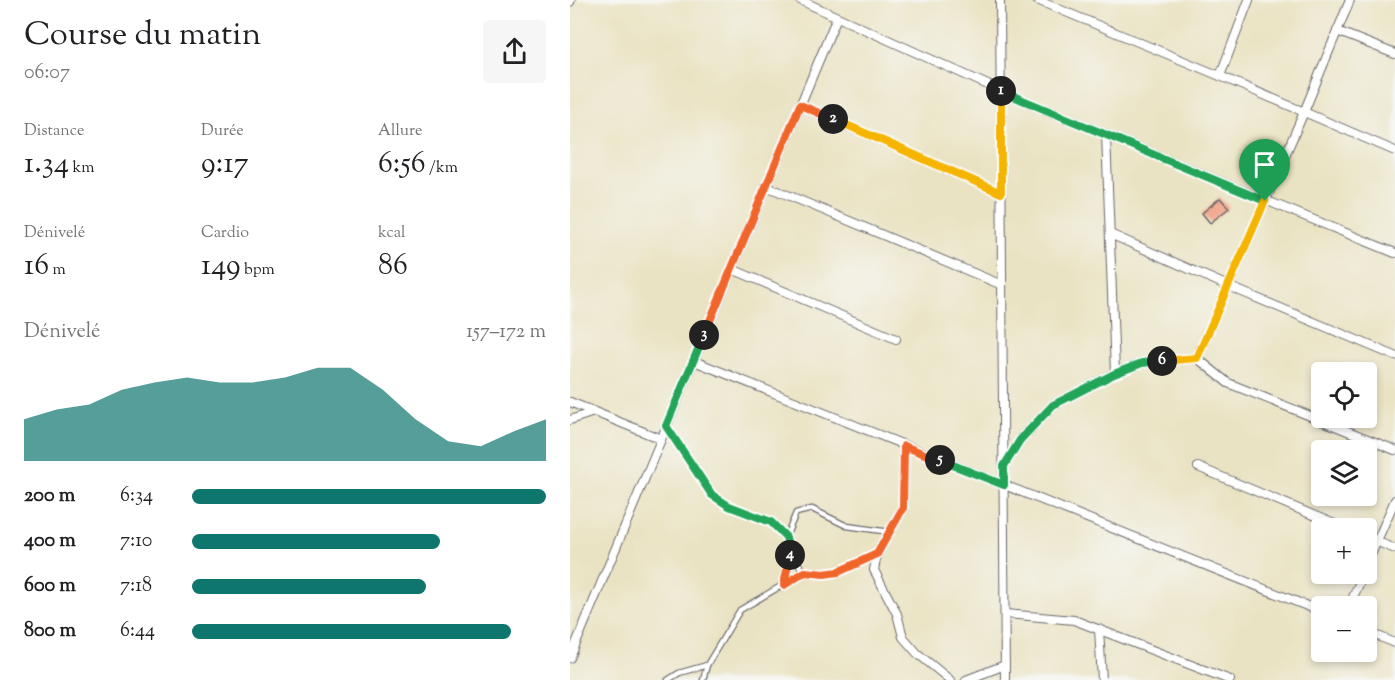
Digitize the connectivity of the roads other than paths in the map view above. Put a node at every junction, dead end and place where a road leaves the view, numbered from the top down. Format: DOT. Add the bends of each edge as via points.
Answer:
graph roads {
  1 [pos="800,0"];
  2 [pos="1000,0"];
  3 [pos="1036,0"];
  4 [pos="1249,0"];
  5 [pos="1350,0"];
  6 [pos="837,16"];
  7 [pos="1337,31"];
  8 [pos="1395,54"];
  9 [pos="1220,76"];
  10 [pos="1001,91"];
  11 [pos="800,105"];
  12 [pos="1304,112"];
  13 [pos="1106,134"];
  14 [pos="1395,151"];
  15 [pos="766,186"];
  16 [pos="1001,193"];
  17 [pos="1265,201"];
  18 [pos="1110,234"];
  19 [pos="1395,253"];
  20 [pos="732,269"];
  21 [pos="1002,285"];
  22 [pos="1228,286"];
  23 [pos="896,339"];
  24 [pos="1395,356"];
  25 [pos="1197,358"];
  26 [pos="694,361"];
  27 [pos="1114,374"];
  28 [pos="570,402"];
  29 [pos="594,412"];
  30 [pos="570,420"];
  31 [pos="666,426"];
  32 [pos="661,439"];
  33 [pos="904,446"];
  34 [pos="1395,450"];
  35 [pos="1004,466"];
  36 [pos="1198,467"];
  37 [pos="1004,485"];
  38 [pos="1395,500"];
  39 [pos="1320,518"];
  40 [pos="890,532"];
  41 [pos="786,537"];
  42 [pos="1377,542"];
  43 [pos="1395,549"];
  44 [pos="790,553"];
  45 [pos="877,554"];
  46 [pos="805,572"];
  47 [pos="784,585"];
  48 [pos="1311,608"];
  49 [pos="1005,614"];
  50 [pos="1099,629"];
  51 [pos="1377,636"];
  52 [pos="1395,643"];
  53 [pos="570,658"];
  54 [pos="706,665"];
  55 [pos="1005,665"];
  56 [pos="668,680"];
  57 [pos="703,680"];
  58 [pos="950,680"];
  59 [pos="966,680"];
  60 [pos="1005,680"];
  61 [pos="1102,680"];
  62 [pos="1230,680"];
  1 -- 6 [label="street"];
  2 -- 10 [label="street"];
  3 -- 9 [label="street"];
  4 -- 9 [label="street"];
  5 -- 7 [label="street"];
  6 -- 10 [label="street"];
  6 -- 11 [label="street"];
  7 -- 8 [label="street"];
  7 -- 12 [label="street"];
  9 -- 12 [label="street"];
  10 -- 13 [label="street"];
  10 -- 16 [label="street"];
  11 -- 15 [label="street"];
  11 -- 16 [label="street"];
  12 -- 14 [label="street"];
  12 -- 17 [label="street"];
  13 -- 17 [label="street"];
  13 -- 18 [label="street"];
  15 -- 20 [label="street"];
  15 -- 21 [label="street"];
  16 -- 21 [label="street"];
  17 -- 19 [label="street"];
  17 -- 22 [label="street"];
  18 -- 22 [label="street"];
  18 -- 27 [label="street"];
  20 -- 23 [label="street"];
  20 -- 26 [label="street"];
  21 -- 35 [label="street"];
  22 -- 24 [label="street"];
  22 -- 25 [label="street"];
  25 -- 27 [label="street" via="1142,363"];
  25 -- 34 [label="street" via="1228,383"];
  26 -- 31 [label="street"];
  26 -- 33 [label="street"];
  27 -- 35 [label="street" via="1053,405 1020,440"];
  28 -- 29 [label="street"];
  29 -- 30 [label="street"];
  29 -- 32 [label="street"];
  31 -- 32 [label="street"];
  31 -- 41 [label="lane" via="712,495 771,522"];
  32 -- 53 [label="street"];
  33 -- 37 [label="street"];
  33 -- 40 [label="street" via="903,508"];
  35 -- 37 [label="street"];
  36 -- 39 [label="street"];
  37 -- 48 [label="street"];
  37 -- 49 [label="street"];
  38 -- 42 [label="street"];
  40 -- 41 [label="lane" via="847,526 812,509 796,513"];
  40 -- 45 [label="street"];
  41 -- 44 [label="lane"];
  42 -- 43 [label="street"];
  44 -- 46 [label="lane"];
  44 -- 47 [label="lane"];
  45 -- 46 [label="lane" via="838,572"];
  45 -- 58 [label="street" via="874,570 897,614 903,638"];
  46 -- 47 [label="lane"];
  47 -- 54 [label="lane" via="740,610"];
  49 -- 50 [label="street" via="1074,620"];
  49 -- 55 [label="street"];
  50 -- 61 [label="street"];
  50 -- 62 [label="street"];
  51 -- 52 [label="street"];
  54 -- 56 [label="lane"];
  54 -- 57 [label="lane"];
  55 -- 59 [label="street"];
  55 -- 60 [label="street"];
}
